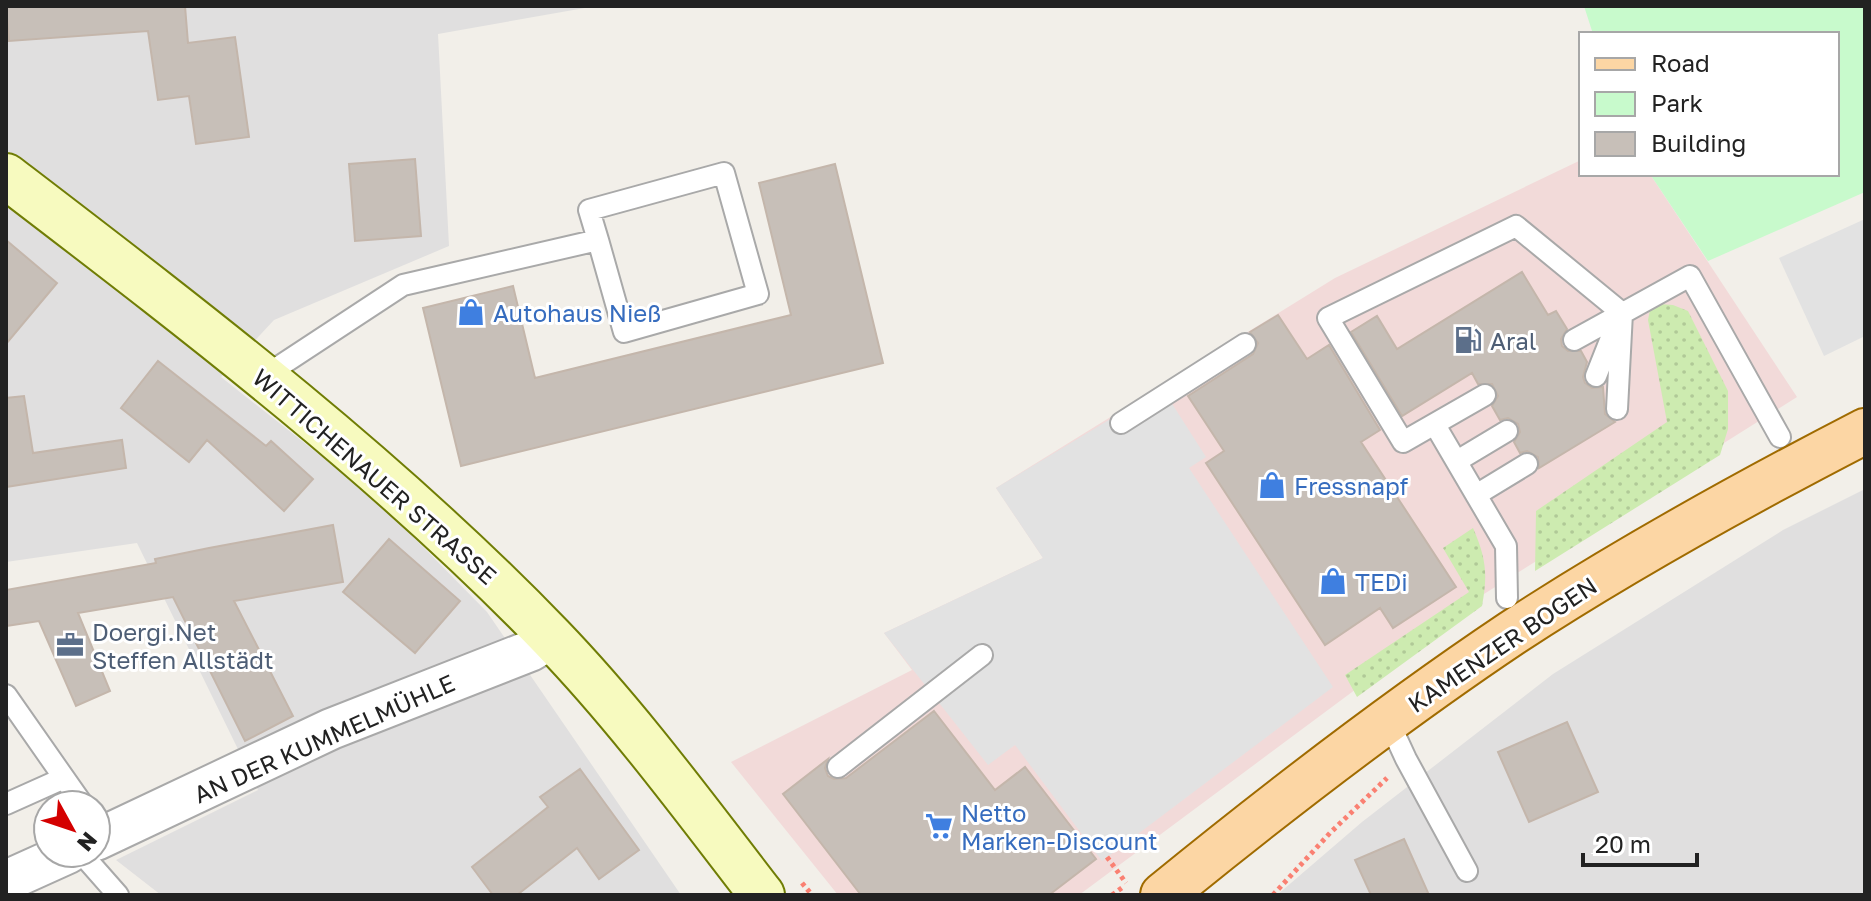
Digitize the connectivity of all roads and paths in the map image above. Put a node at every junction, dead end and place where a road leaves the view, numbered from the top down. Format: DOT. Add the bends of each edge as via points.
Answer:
graph roads {
  1 [pos="6,176"];
  2 [pos="598,240"];
  3 [pos="1622,313"];
  4 [pos="1574,340"];
  5 [pos="1245,344"];
  6 [pos="1596,376"];
  7 [pos="263,377"];
  8 [pos="1485,395"];
  9 [pos="1617,409"];
  10 [pos="1121,423"];
  11 [pos="1435,425"];
  12 [pos="1507,431"];
  13 [pos="1865,431"];
  14 [pos="1780,437"];
  15 [pos="1457,461"];
  16 [pos="1527,464"];
  17 [pos="1476,495"];
  18 [pos="1507,598"];
  19 [pos="552,638"];
  20 [pos="982,655"];
  21 [pos="6,695"];
  22 [pos="1388,720"];
  23 [pos="1406,759"];
  24 [pos="838,767"];
  25 [pos="64,778"];
  26 [pos="70,789"];
  27 [pos="6,804"];
  28 [pos="112,822"];
  29 [pos="1107,857"];
  30 [pos="33,869"];
  31 [pos="104,869"];
  32 [pos="1467,871"];
  33 [pos="6,881"];
  34 [pos="1145,889"];
  35 [pos="118,895"];
  36 [pos="762,895"];
  37 [pos="1273,895"];
  1 -- 7 [label="main road, WITTICHENAUER STRASSE"];
  2 -- 2 [label="lane" via="624,332 758,294 724,173 589,210"];
  2 -- 7 [label="lane" via="403,285"];
  3 -- 4 [label="lane"];
  3 -- 6 [label="lane"];
  3 -- 9 [label="lane"];
  3 -- 11 [label="lane" via="1516,226 1328,318 1403,442"];
  3 -- 14 [label="lane" via="1690,276"];
  5 -- 10 [label="lane"];
  7 -- 19 [label="main road, WITTICHENAUER STRASSE" via="441,528"];
  8 -- 11 [label="lane"];
  11 -- 15 [label="lane"];
  12 -- 15 [label="lane"];
  13 -- 22 [label="main road, KAMENZER BOGEN" via="1600,579"];
  15 -- 17 [label="lane"];
  16 -- 17 [label="lane"];
  17 -- 18 [label="lane" via="1506,546"];
  19 -- 28 [label="street, AN DER KUMMELMÜHLE"];
  19 -- 36 [label="main road, WITTICHENAUER STRASSE" via="646,743"];
  20 -- 24 [label="lane"];
  21 -- 25 [label="lane"];
  22 -- 23 [label="lane"];
  22 -- 34 [label="main road, KAMENZER BOGEN" via="1271,808"];
  23 -- 32 [label="lane"];
  23 -- 37 [label="path"];
  25 -- 26 [label="lane"];
  25 -- 27 [label="lane"];
  29 -- 34 [label="path"];
  30 -- 33 [label="street"];
  31 -- 35 [label="lane" via="110,889"];
}
